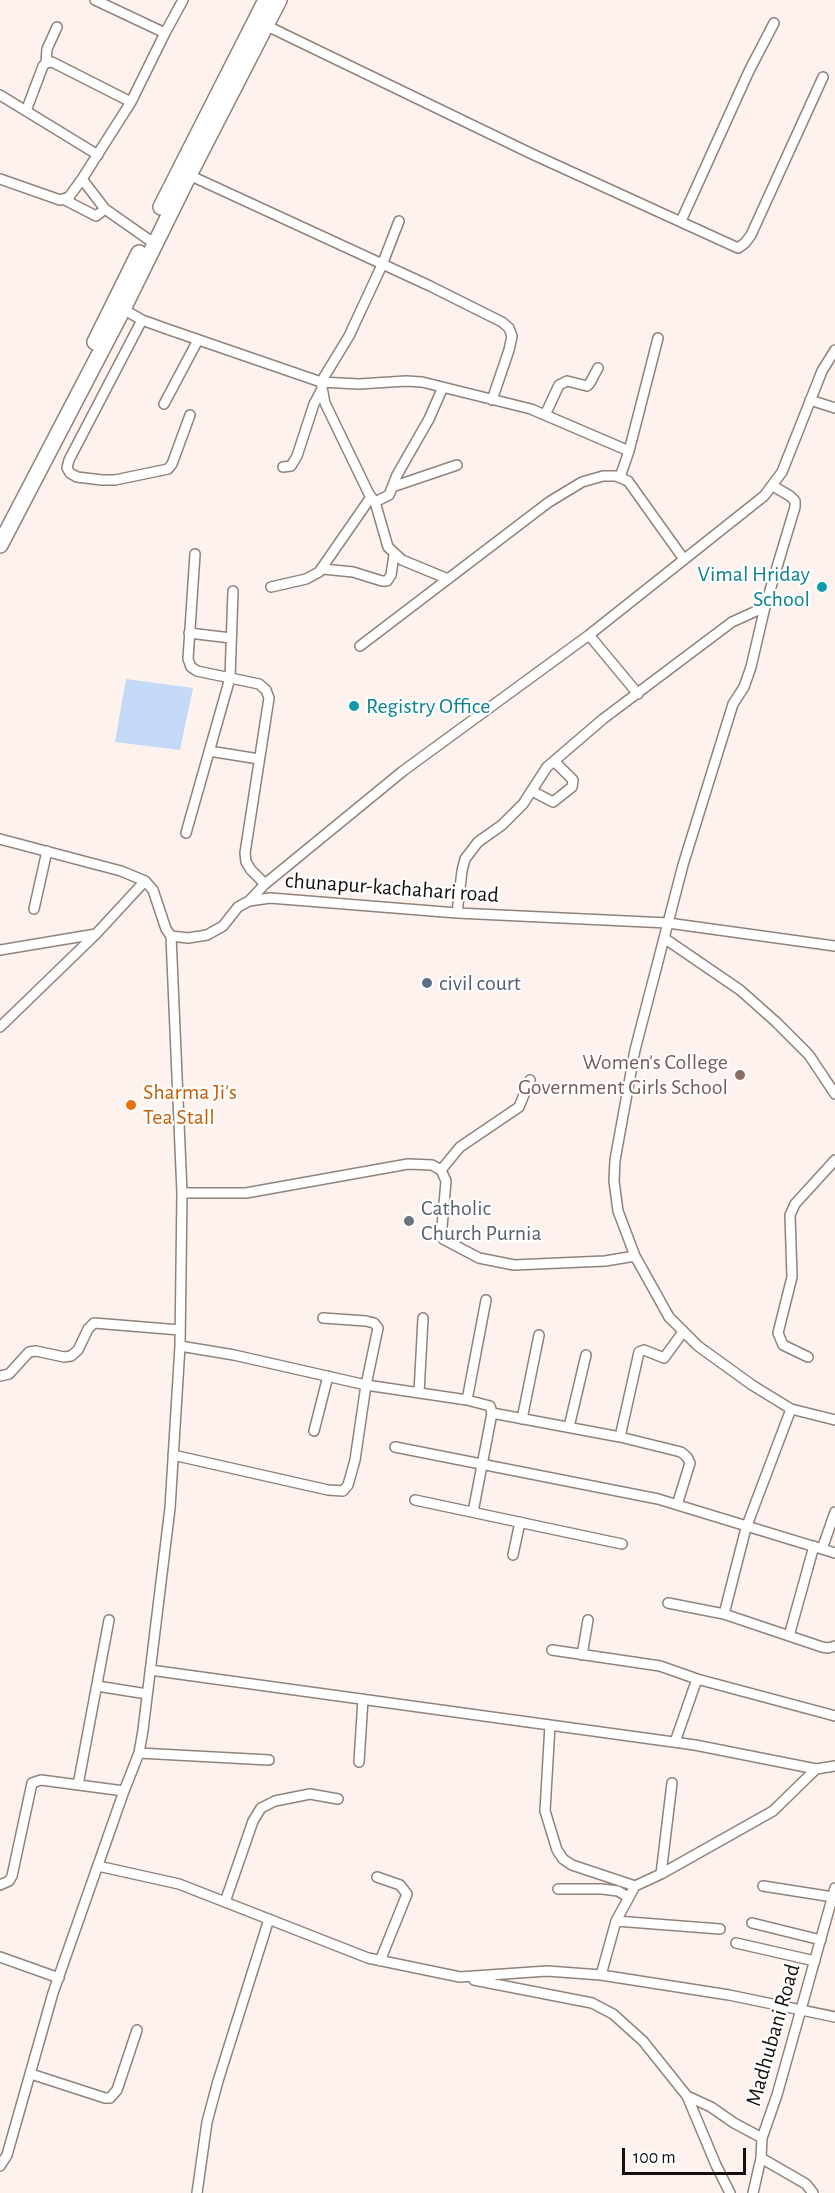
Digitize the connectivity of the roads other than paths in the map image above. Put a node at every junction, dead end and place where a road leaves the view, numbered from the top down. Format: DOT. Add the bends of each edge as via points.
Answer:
graph roads {
  1 [pos="95,0"];
  2 [pos="183,0"];
  3 [pos="266,0"];
  4 [pos="279,0"];
  5 [pos="774,23"];
  6 [pos="261,24"];
  7 [pos="57,27"];
  8 [pos="165,33"];
  9 [pos="46,63"];
  10 [pos="823,77"];
  11 [pos="1,98"];
  12 [pos="131,102"];
  13 [pos="26,111"];
  14 [pos="98,155"];
  15 [pos="189,175"];
  16 [pos="0,179"];
  17 [pos="82,179"];
  18 [pos="65,200"];
  19 [pos="105,209"];
  20 [pos="399,221"];
  21 [pos="681,221"];
  22 [pos="150,241"];
  23 [pos="382,265"];
  24 [pos="123,309"];
  25 [pos="142,320"];
  26 [pos="658,338"];
  27 [pos="198,340"];
  28 [pos="835,350"];
  29 [pos="598,368"];
  30 [pos="322,385"];
  31 [pos="443,387"];
  32 [pos="492,400"];
  33 [pos="810,400"];
  34 [pos="164,405"];
  35 [pos="835,408"];
  36 [pos="545,415"];
  37 [pos="190,416"];
  38 [pos="629,450"];
  39 [pos="458,465"];
  40 [pos="283,467"];
  41 [pos="620,477"];
  42 [pos="773,486"];
  43 [pos="392,487"];
  44 [pos="373,499"];
  45 [pos="0,529"];
  46 [pos="0,545"];
  47 [pos="195,554"];
  48 [pos="394,555"];
  49 [pos="683,558"];
  50 [pos="322,569"];
  51 [pos="448,579"];
  52 [pos="272,587"];
  53 [pos="232,591"];
  54 [pos="765,607"];
  55 [pos="189,633"];
  56 [pos="589,635"];
  57 [pos="231,638"];
  58 [pos="360,646"];
  59 [pos="230,678"];
  60 [pos="638,694"];
  61 [pos="209,751"];
  62 [pos="259,759"];
  63 [pos="554,761"];
  64 [pos="532,790"];
  65 [pos="186,833"];
  66 [pos="0,839"];
  67 [pos="47,851"];
  68 [pos="145,881"];
  69 [pos="265,884"];
  70 [pos="249,901"];
  71 [pos="34,909"];
  72 [pos="457,913"];
  73 [pos="668,923"];
  74 [pos="96,934"];
  75 [pos="171,936"];
  76 [pos="664,938"];
  77 [pos="835,946"];
  78 [pos="0,950"];
  79 [pos="0,1028"];
  80 [pos="530,1080"];
  81 [pos="835,1094"];
  82 [pos="835,1160"];
  83 [pos="441,1170"];
  84 [pos="182,1193"];
  85 [pos="635,1256"];
  86 [pos="486,1300"];
  87 [pos="324,1318"];
  88 [pos="423,1318"];
  89 [pos="180,1330"];
  90 [pos="684,1332"];
  91 [pos="539,1335"];
  92 [pos="180,1346"];
  93 [pos="586,1355"];
  94 [pos="808,1357"];
  95 [pos="0,1376"];
  96 [pos="328,1376"];
  97 [pos="366,1385"];
  98 [pos="419,1393"];
  99 [pos="467,1400"];
  100 [pos="791,1409"];
  101 [pos="492,1413"];
  102 [pos="522,1419"];
  103 [pos="835,1420"];
  104 [pos="569,1427"];
  105 [pos="314,1431"];
  106 [pos="620,1437"];
  107 [pos="395,1447"];
  108 [pos="173,1455"];
  109 [pos="482,1463"];
  110 [pos="415,1500"];
  111 [pos="677,1504"];
  112 [pos="473,1512"];
  113 [pos="835,1512"];
  114 [pos="520,1522"];
  115 [pos="747,1525"];
  116 [pos="622,1544"];
  117 [pos="818,1548"];
  118 [pos="835,1553"];
  119 [pos="513,1555"];
  120 [pos="668,1603"];
  121 [pos="724,1614"];
  122 [pos="109,1620"];
  123 [pos="588,1620"];
  124 [pos="789,1636"];
  125 [pos="835,1646"];
  126 [pos="552,1650"];
  127 [pos="582,1655"];
  128 [pos="150,1671"];
  129 [pos="697,1679"];
  130 [pos="97,1686"];
  131 [pos="147,1694"];
  132 [pos="363,1699"];
  133 [pos="835,1716"];
  134 [pos="550,1725"];
  135 [pos="675,1742"];
  136 [pos="139,1753"];
  137 [pos="269,1760"];
  138 [pos="359,1762"];
  139 [pos="835,1766"];
  140 [pos="816,1769"];
  141 [pos="672,1783"];
  142 [pos="78,1785"];
  143 [pos="124,1791"];
  144 [pos="338,1799"];
  145 [pos="98,1866"];
  146 [pos="661,1874"];
  147 [pos="377,1877"];
  148 [pos="0,1886"];
  149 [pos="635,1886"];
  150 [pos="763,1886"];
  151 [pos="558,1889"];
  152 [pos="834,1893"];
  153 [pos="628,1897"];
  154 [pos="225,1902"];
  155 [pos="269,1919"];
  156 [pos="616,1922"];
  157 [pos="752,1923"];
  158 [pos="720,1929"];
  159 [pos="821,1940"];
  160 [pos="736,1943"];
  161 [pos="0,1957"];
  162 [pos="380,1960"];
  163 [pos="815,1961"];
  164 [pos="601,1975"];
  165 [pos="460,1977"];
  166 [pos="58,1978"];
  167 [pos="800,2011"];
  168 [pos="835,2017"];
  169 [pos="137,2030"];
  170 [pos="31,2074"];
  171 [pos="687,2096"];
  172 [pos="762,2138"];
  173 [pos="761,2158"];
  174 [pos="0,2166"];
  175 [pos="197,2193"];
  176 [pos="729,2193"];
  177 [pos="753,2193"];
  178 [pos="813,2193"];
  1 -- 8 [label="street"];
  2 -- 8 [label="street"];
  3 -- 6 [label="highway"];
  4 -- 6 [label="highway"];
  5 -- 21 [label="street"];
  6 -- 15 [label="highway"];
  6 -- 21 [label="street"];
  6 -- 22 [label="highway"];
  7 -- 9 [label="street" via="47,49"];
  8 -- 12 [label="street"];
  9 -- 12 [label="street" via="52,62"];
  9 -- 13 [label="street"];
  10 -- 21 [label="street" via="745,243 738,248 728,245"];
  11 -- 13 [label="street"];
  12 -- 14 [label="street"];
  13 -- 14 [label="street"];
  14 -- 17 [label="street"];
  15 -- 22 [label="highway"];
  15 -- 23 [label="street"];
  16 -- 18 [label="street"];
  17 -- 18 [label="street"];
  17 -- 19 [label="street"];
  18 -- 19 [label="street" via="96,216"];
  19 -- 22 [label="street"];
  20 -- 23 [label="street"];
  22 -- 24 [label="highway"];
  22 -- 45 [label="highway"];
  23 -- 30 [label="street"];
  23 -- 32 [label="street" via="492,316 509,328 509,350"];
  24 -- 25 [label="street"];
  24 -- 46 [label="highway"];
  25 -- 27 [label="street"];
  25 -- 37 [label="street" via="67,468 77,477 115,480 168,468"];
  26 -- 38 [label="street"];
  27 -- 30 [label="street"];
  27 -- 34 [label="street"];
  28 -- 33 [label="street"];
  29 -- 36 [label="street" via="587,386 567,381 559,385"];
  30 -- 31 [label="street" via="406,381"];
  30 -- 40 [label="street" via="297,456 291,466"];
  30 -- 44 [label="street" via="326,404"];
  31 -- 32 [label="street"];
  31 -- 43 [label="street"];
  32 -- 36 [label="street"];
  33 -- 35 [label="street"];
  33 -- 42 [label="street" via="789,457"];
  36 -- 38 [label="street"];
  38 -- 41 [label="street"];
  39 -- 43 [label="street"];
  41 -- 49 [label="street" via="628,481"];
  41 -- 51 [label="street" via="592,479 549,502"];
  42 -- 49 [label="street"];
  42 -- 54 [label="street" via="790,496 795,507"];
  43 -- 44 [label="street" via="386,498"];
  44 -- 48 [label="street"];
  44 -- 50 [label="street"];
  47 -- 55 [label="street"];
  48 -- 50 [label="street" via="391,575 382,582 353,572"];
  48 -- 51 [label="street"];
  49 -- 56 [label="street"];
  50 -- 52 [label="street" via="314,577"];
  51 -- 58 [label="street"];
  53 -- 57 [label="street"];
  54 -- 60 [label="street" via="732,622"];
  54 -- 73 [label="street" via="751,667 733,704"];
  55 -- 57 [label="street"];
  55 -- 59 [label="street" via="191,667"];
  56 -- 60 [label="street"];
  56 -- 69 [label="street" via="408,767"];
  57 -- 59 [label="street"];
  59 -- 61 [label="street"];
  59 -- 62 [label="street" via="259,684 269,698"];
  60 -- 63 [label="street"];
  61 -- 62 [label="street"];
  61 -- 65 [label="street"];
  62 -- 69 [label="street" via="245,853 251,870"];
  63 -- 64 [label="street"];
  63 -- 64 [label="street" via="573,780 572,787 553,802"];
  64 -- 72 [label="street" via="512,815 465,859"];
  66 -- 67 [label="street"];
  67 -- 68 [label="street"];
  67 -- 71 [label="street"];
  68 -- 74 [label="street"];
  68 -- 75 [label="street" via="153,890 161,919"];
  69 -- 70 [label="street"];
  70 -- 72 [label="street, chunapur-kachahari road" via="270,898"];
  70 -- 75 [label="street" via="238,907 223,926 207,935"];
  72 -- 73 [label="street, chunapur-kachahari road"];
  73 -- 76 [label="street"];
  73 -- 77 [label="street, chunapur-kachahari road"];
  74 -- 78 [label="street"];
  74 -- 79 [label="street"];
  75 -- 84 [label="street"];
  76 -- 81 [label="street" via="727,981 776,1022 809,1055"];
  76 -- 85 [label="street" via="635,1050 615,1160 618,1211"];
  80 -- 83 [label="street" via="519,1107 460,1147"];
  82 -- 94 [label="street" via="795,1204 790,1215 792,1277 778,1333 783,1345"];
  83 -- 84 [label="street" via="432,1165 408,1164 246,1193"];
  83 -- 85 [label="street" via="446,1187 443,1239 480,1258 514,1264 605,1261"];
  84 -- 89 [label="street"];
  85 -- 90 [label="street" via="669,1317"];
  86 -- 99 [label="street"];
  87 -- 97 [label="street" via="374,1323 378,1328"];
  88 -- 98 [label="street"];
  89 -- 92 [label="street"];
  89 -- 95 [label="street" via="94,1323 71,1356 28,1352 9,1374"];
  90 -- 100 [label="street" via="725,1366"];
  90 -- 106 [label="street" via="664,1358 644,1350 639,1352"];
  91 -- 102 [label="street"];
  92 -- 96 [label="street"];
  92 -- 108 [label="street"];
  93 -- 104 [label="street"];
  96 -- 97 [label="street"];
  96 -- 105 [label="street"];
  97 -- 98 [label="street"];
  97 -- 108 [label="street" via="355,1460 343,1491"];
  98 -- 99 [label="street"];
  99 -- 101 [label="street" via="490,1406"];
  100 -- 103 [label="street"];
  100 -- 115 [label="street"];
  101 -- 102 [label="street"];
  101 -- 109 [label="street"];
  102 -- 104 [label="street"];
  104 -- 106 [label="street"];
  106 -- 111 [label="street" via="681,1452 687,1457 688,1473"];
  107 -- 109 [label="street"];
  108 -- 128 [label="street"];
  109 -- 111 [label="street"];
  109 -- 112 [label="street"];
  110 -- 112 [label="street"];
  111 -- 115 [label="street"];
  112 -- 114 [label="street"];
  113 -- 117 [label="street"];
  114 -- 116 [label="street"];
  114 -- 119 [label="street"];
  115 -- 117 [label="street"];
  115 -- 121 [label="street"];
  117 -- 118 [label="street"];
  117 -- 124 [label="street"];
  120 -- 121 [label="street"];
  121 -- 124 [label="street"];
  122 -- 130 [label="street"];
  123 -- 127 [label="street"];
  124 -- 125 [label="street" via="828,1648"];
  126 -- 127 [label="street"];
  127 -- 129 [label="street" via="660,1666"];
  128 -- 131 [label="street"];
  128 -- 132 [label="street"];
  129 -- 133 [label="street"];
  129 -- 135 [label="street"];
  130 -- 131 [label="street"];
  130 -- 142 [label="street"];
  131 -- 136 [label="street"];
  132 -- 134 [label="street"];
  132 -- 138 [label="street"];
  134 -- 135 [label="street"];
  134 -- 149 [label="street" via="545,1811 557,1850 572,1865"];
  135 -- 140 [label="street"];
  136 -- 137 [label="street"];
  136 -- 143 [label="street"];
  139 -- 140 [label="street"];
  140 -- 146 [label="street" via="773,1811"];
  141 -- 146 [label="street"];
  142 -- 143 [label="street"];
  142 -- 148 [label="street" via="32,1782 12,1876"];
  143 -- 145 [label="street"];
  144 -- 154 [label="street" via="310,1794 261,1808"];
  145 -- 154 [label="street" via="179,1884"];
  145 -- 166 [label="street"];
  146 -- 149 [label="street"];
  147 -- 162 [label="street" via="400,1885 407,1894"];
  149 -- 153 [label="street"];
  150 -- 152 [label="street"];
  151 -- 153 [label="street" via="602,1889"];
  152 -- 159 [label="street, Madhubani Road"];
  153 -- 156 [label="street"];
  154 -- 155 [label="street"];
  155 -- 162 [label="street"];
  155 -- 175 [label="street" via="218,2080 207,2122"];
  156 -- 158 [label="street"];
  156 -- 164 [label="street"];
  157 -- 159 [label="street"];
  159 -- 163 [label="street, Madhubani Road"];
  160 -- 163 [label="street"];
  161 -- 166 [label="street"];
  162 -- 165 [label="street"];
  163 -- 167 [label="street, Madhubani Road"];
  164 -- 165 [label="street" via="547,1971"];
  164 -- 167 [label="street" via="729,1995"];
  165 -- 171 [label="street" via="602,2008 643,2041"];
  166 -- 170 [label="street"];
  167 -- 168 [label="street"];
  167 -- 172 [label="street, Madhubani Road"];
  169 -- 170 [label="street" via="117,2090 110,2097"];
  170 -- 174 [label="street" via="7,2155"];
  171 -- 172 [label="street"];
  171 -- 176 [label="street"];
  172 -- 173 [label="street, Madhubani Road"];
  173 -- 177 [label="street, Madhubani Road"];
  173 -- 178 [label="street" via="806,2184"];
}
